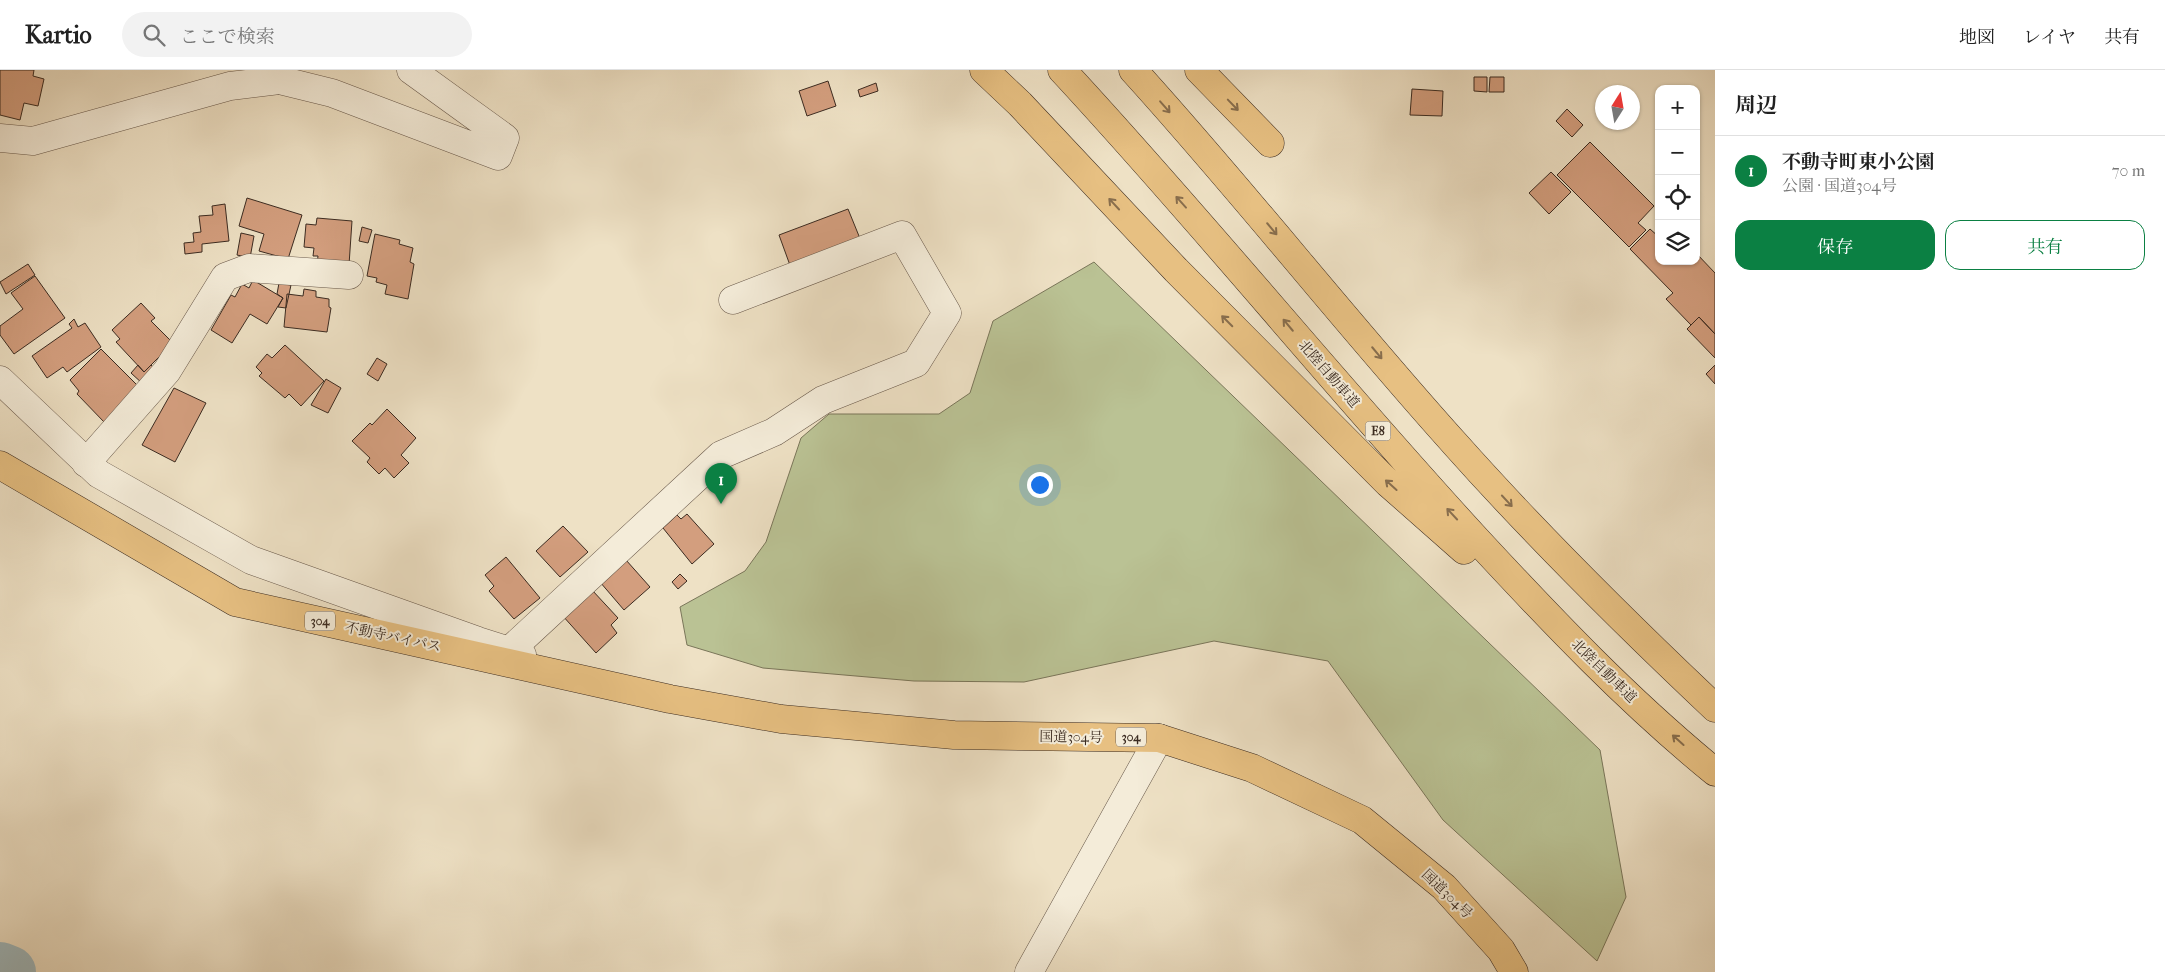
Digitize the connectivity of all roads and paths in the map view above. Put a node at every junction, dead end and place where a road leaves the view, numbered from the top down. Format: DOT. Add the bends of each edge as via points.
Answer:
graph roads {
  1 [pos="411,70"];
  2 [pos="984,70"];
  3 [pos="1062,70"];
  4 [pos="1133,70"];
  5 [pos="1200,70"];
  6 [pos="0,138"];
  7 [pos="1270,143"];
  8 [pos="349,275"];
  9 [pos="733,300"];
  10 [pos="0,380"];
  11 [pos="86,462"];
  12 [pos="0,465"];
  13 [pos="508,651"];
  14 [pos="1599,668"];
  15 [pos="670,699"];
  16 [pos="1715,708"];
  17 [pos="1159,738"];
  18 [pos="1715,772"];
  19 [pos="1029,972"];
  20 [pos="1514,972"];
  1 -- 6 [label="street" via="506,138 498,156 332,93 279,80 230,86 33,141"];
  14 -- 2 [label="highway, one-way" via="1388,483 1176,270"];
  14 -- 3 [label="highway, 北陸自動車道 / E8, one-way" via="1417,476 1208,232"];
  4 -- 16 [label="highway, one-way" via="1455,444 1548,545"];
  5 -- 7 [label="highway, one-way"];
  8 -- 11 [label="street" via="249,268 224,277 167,371"];
  9 -- 13 [label="street" via="902,235 947,313 916,363 823,400 774,432 721,454"];
  10 -- 11 [label="street"];
  11 -- 13 [label="street" via="99,474 251,560"];
  12 -- 15 [label="highway, 不動寺バイパス / 304" via="234,602"];
  13 -- 15 [label="street"];
  18 -- 14 [label="highway, 北陸自動車道 / E8, one-way"];
  15 -- 17 [label="highway, 国道304号 / 304" via="781,719 954,735"];
  17 -- 19 [label="street"];
  17 -- 20 [label="highway, 国道304号 / 304" via="1252,768 1362,820 1444,888 1501,950"];
}
